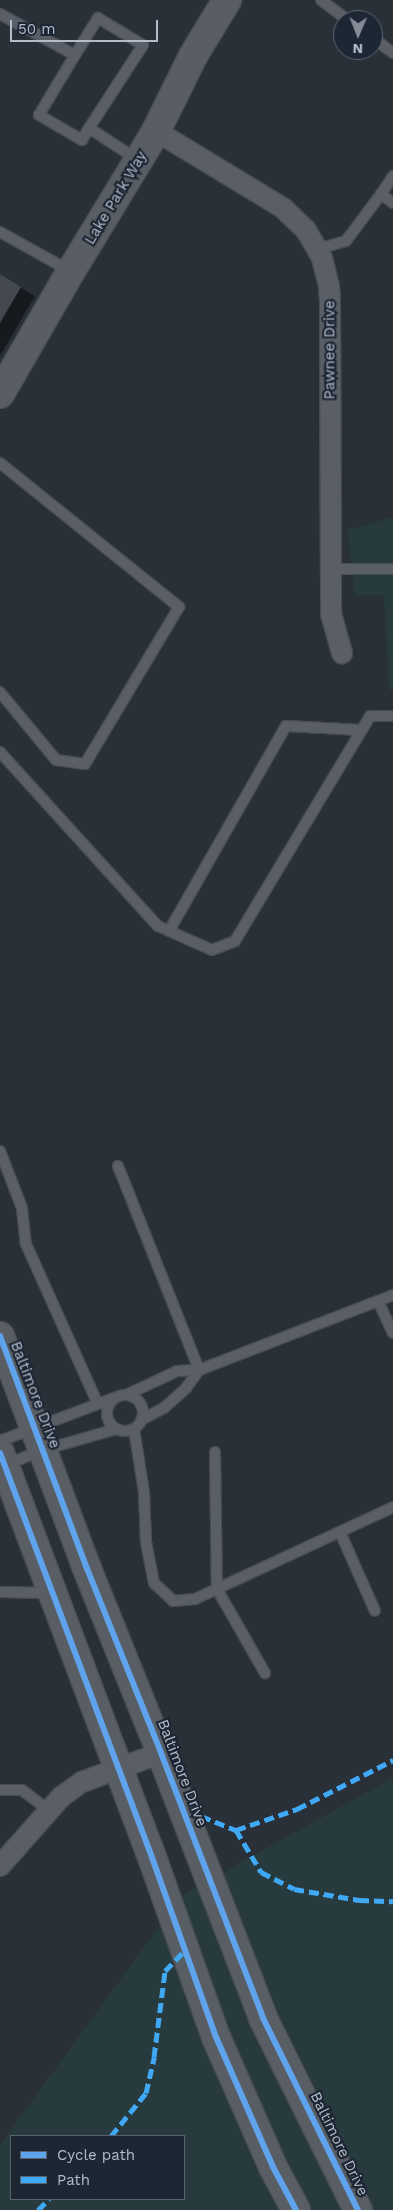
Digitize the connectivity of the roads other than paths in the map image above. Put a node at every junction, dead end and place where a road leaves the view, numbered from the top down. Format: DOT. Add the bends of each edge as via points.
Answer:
graph roads {
  1 [pos="227,0"];
  2 [pos="320,0"];
  3 [pos="334,10"];
  4 [pos="0,14"];
  5 [pos="75,55"];
  6 [pos="89,128"];
  7 [pos="156,131"];
  8 [pos="138,160"];
  9 [pos="393,176"];
  10 [pos="381,194"];
  11 [pos="393,203"];
  12 [pos="0,232"];
  13 [pos="318,249"];
  14 [pos="71,271"];
  15 [pos="0,394"];
  16 [pos="0,463"];
  17 [pos="332,569"];
  18 [pos="393,569"];
  19 [pos="342,653"];
  20 [pos="0,692"];
  21 [pos="393,716"];
  22 [pos="361,730"];
  23 [pos="0,752"];
  24 [pos="169,931"];
  25 [pos="0,1151"];
  26 [pos="118,1166"];
  27 [pos="393,1295"];
  28 [pos="378,1302"];
  29 [pos="393,1333"];
  30 [pos="0,1336"];
  31 [pos="199,1370"];
  32 [pos="126,1395"];
  33 [pos="114,1398"];
  34 [pos="98,1404"];
  35 [pos="142,1420"];
  36 [pos="116,1429"];
  37 [pos="134,1429"];
  38 [pos="39,1439"];
  39 [pos="215,1452"];
  40 [pos="2,1453"];
  41 [pos="393,1507"];
  42 [pos="340,1532"];
  43 [pos="217,1589"];
  44 [pos="0,1592"];
  45 [pos="51,1593"];
  46 [pos="375,1611"];
  47 [pos="265,1673"];
  48 [pos="161,1753"];
  49 [pos="119,1769"];
  50 [pos="0,1790"];
  51 [pos="49,1810"];
  52 [pos="0,1866"];
  53 [pos="296,2210"];
  54 [pos="358,2210"];
  1 -- 7 [label="main road, Lake Park Way" via="193,56"];
  2 -- 3 [label="lane"];
  4 -- 5 [label="lane"];
  5 -- 6 [label="lane" via="40,115 82,140"];
  5 -- 6 [label="lane" via="98,18 143,45"];
  6 -- 8 [label="lane"];
  7 -- 8 [label="main road, Lake Park Way"];
  7 -- 13 [label="street, Pawnee Drive" via="283,208 306,230"];
  8 -- 14 [label="main road, Lake Park Way"];
  9 -- 10 [label="lane"];
  10 -- 11 [label="lane"];
  10 -- 13 [label="lane" via="346,241"];
  12 -- 14 [label="lane"];
  13 -- 17 [label="street, Pawnee Drive" via="326,272 330,301"];
  14 -- 15 [label="main road, Lake Park Way"];
  16 -- 20 [label="lane" via="179,607 85,764 56,760"];
  17 -- 18 [label="lane"];
  17 -- 19 [label="street, Pawnee Drive" via="331,614"];
  21 -- 22 [label="lane" via="370,716"];
  22 -- 24 [label="lane" via="286,726"];
  22 -- 24 [label="lane" via="236,941 212,950"];
  23 -- 24 [label="lane" via="158,926"];
  25 -- 34 [label="lane" via="22,1208 26,1244"];
  26 -- 31 [label="lane"];
  27 -- 28 [label="lane"];
  28 -- 29 [label="lane"];
  28 -- 31 [label="lane"];
  30 -- 38 [label="main road, Baltimore Drive"];
  31 -- 32 [label="lane" via="177,1371"];
  31 -- 35 [label="lane" via="186,1388 164,1408"];
  32 -- 33 [label="lane"];
  32 -- 35 [label="lane" via="137,1399 143,1409"];
  33 -- 34 [label="lane"];
  33 -- 36 [label="lane" via="107,1414"];
  34 -- 38 [label="lane"];
  35 -- 37 [label="lane"];
  36 -- 37 [label="lane"];
  36 -- 38 [label="lane"];
  37 -- 43 [label="lane" via="144,1492 146,1542 154,1583 173,1601 195,1599"];
  38 -- 40 [label="lane"];
  38 -- 40 [label="lane"];
  38 -- 48 [label="main road, Baltimore Drive"];
  39 -- 43 [label="lane"];
  40 -- 45 [label="main road"];
  41 -- 42 [label="lane"];
  42 -- 43 [label="lane"];
  42 -- 46 [label="lane"];
  43 -- 47 [label="lane"];
  44 -- 45 [label="lane"];
  45 -- 49 [label="main road"];
  48 -- 49 [label="street"];
  48 -- 54 [label="main road, Baltimore Drive" via="263,2018"];
  49 -- 51 [label="street" via="82,1782"];
  49 -- 53 [label="main road" via="216,2037 273,2167"];
  50 -- 51 [label="lane" via="22,1790"];
  51 -- 52 [label="street"];
}
